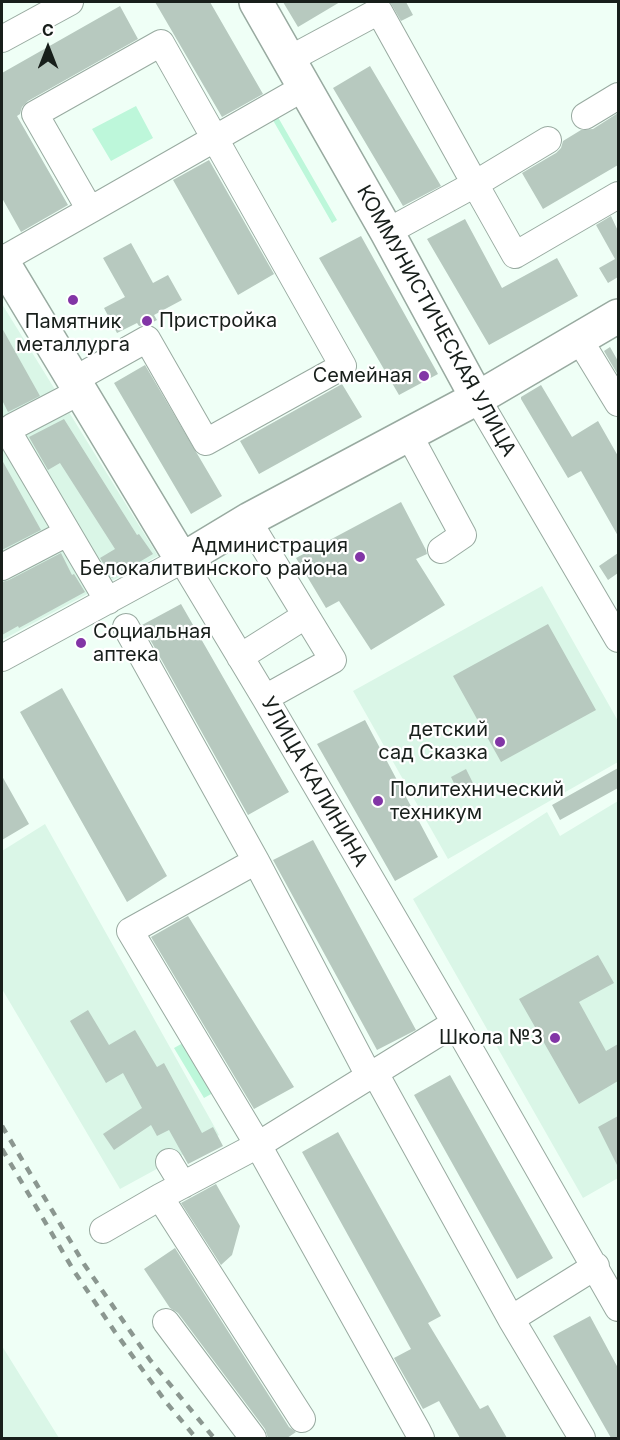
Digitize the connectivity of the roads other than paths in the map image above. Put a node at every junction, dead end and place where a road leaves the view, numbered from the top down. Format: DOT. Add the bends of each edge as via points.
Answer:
graph roads {
  1 [pos="70,2"];
  2 [pos="256,2"];
  3 [pos="376,6"];
  4 [pos="2,39"];
  5 [pos="297,74"];
  6 [pos="618,96"];
  7 [pos="585,116"];
  8 [pos="215,140"];
  9 [pos="548,140"];
  10 [pos="475,184"];
  11 [pos="618,195"];
  12 [pos="90,210"];
  13 [pos="387,232"];
  14 [pos="2,260"];
  15 [pos="615,325"];
  16 [pos="579,339"];
  17 [pos="76,386"];
  18 [pos="477,398"];
  19 [pos="618,403"];
  20 [pos="5,433"];
  21 [pos="409,435"];
  22 [pos="250,519"];
  23 [pos="67,533"];
  24 [pos="441,550"];
  25 [pos="182,560"];
  26 [pos="2,567"];
  27 [pos="108,601"];
  28 [pos="305,616"];
  29 [pos="126,627"];
  30 [pos="618,639"];
  31 [pos="240,657"];
  32 [pos="2,658"];
  33 [pos="265,698"];
  34 [pos="256,861"];
  35 [pos="455,1023"];
  36 [pos="372,1075"];
  37 [pos="258,1145"];
  38 [pos="170,1162"];
  39 [pos="183,1185"];
  40 [pos="160,1197"];
  41 [pos="103,1230"];
  42 [pos="596,1266"];
  43 [pos="618,1308"];
  44 [pos="511,1318"];
  45 [pos="166,1322"];
  46 [pos="302,1419"];
  47 [pos="253,1438"];
  48 [pos="421,1438"];
  49 [pos="582,1438"];
  1 -- 4 [label="street"];
  2 -- 5 [label="main road, КОММУНИСТИЧЕСКАЯ УЛИЦА"];
  3 -- 5 [label="street"];
  3 -- 10 [label="street"];
  5 -- 8 [label="street"];
  5 -- 13 [label="main road, КОММУНИСТИЧЕСКАЯ УЛИЦА"];
  6 -- 7 [label="street"];
  8 -- 12 [label="street"];
  8 -- 12 [label="street" via="161,43 35,114"];
  8 -- 17 [label="street" via="343,366 206,442 147,339"];
  9 -- 10 [label="street"];
  10 -- 11 [label="street" via="515,255"];
  10 -- 13 [label="street"];
  12 -- 14 [label="street"];
  13 -- 18 [label="main road, КОММУНИСТИЧЕСКАЯ УЛИЦА"];
  14 -- 17 [label="main road, УЛИЦА КАЛИНИНА"];
  15 -- 16 [label="main road"];
  16 -- 18 [label="main road"];
  16 -- 19 [label="street"];
  17 -- 20 [label="street"];
  17 -- 25 [label="main road, УЛИЦА КАЛИНИНА"];
  18 -- 21 [label="main road"];
  18 -- 30 [label="street, КОММУНИСТИЧЕСКАЯ УЛИЦА"];
  20 -- 23 [label="street"];
  21 -- 22 [label="main road"];
  21 -- 24 [label="street" via="463,535"];
  22 -- 25 [label="main road"];
  22 -- 28 [label="street"];
  23 -- 26 [label="street"];
  23 -- 27 [label="street"];
  25 -- 27 [label="street"];
  25 -- 31 [label="street, УЛИЦА КАЛИНИНА"];
  27 -- 32 [label="street"];
  28 -- 31 [label="street"];
  28 -- 33 [label="street" via="333,660"];
  29 -- 34 [label="street"];
  31 -- 33 [label="street, УЛИЦА КАЛИНИНА"];
  33 -- 35 [label="street, УЛИЦА КАЛИНИНА"];
  34 -- 36 [label="street"];
  34 -- 37 [label="street" via="129,931"];
  35 -- 36 [label="street"];
  35 -- 42 [label="street, УЛИЦА КАЛИНИНА"];
  36 -- 37 [label="street"];
  36 -- 44 [label="street"];
  37 -- 39 [label="street"];
  37 -- 48 [label="street"];
  38 -- 39 [label="street"];
  39 -- 40 [label="street"];
  40 -- 41 [label="street"];
  40 -- 46 [label="street"];
  42 -- 43 [label="street, УЛИЦА КАЛИНИНА"];
  42 -- 44 [label="street"];
  44 -- 49 [label="street"];
  45 -- 47 [label="street"];
}
